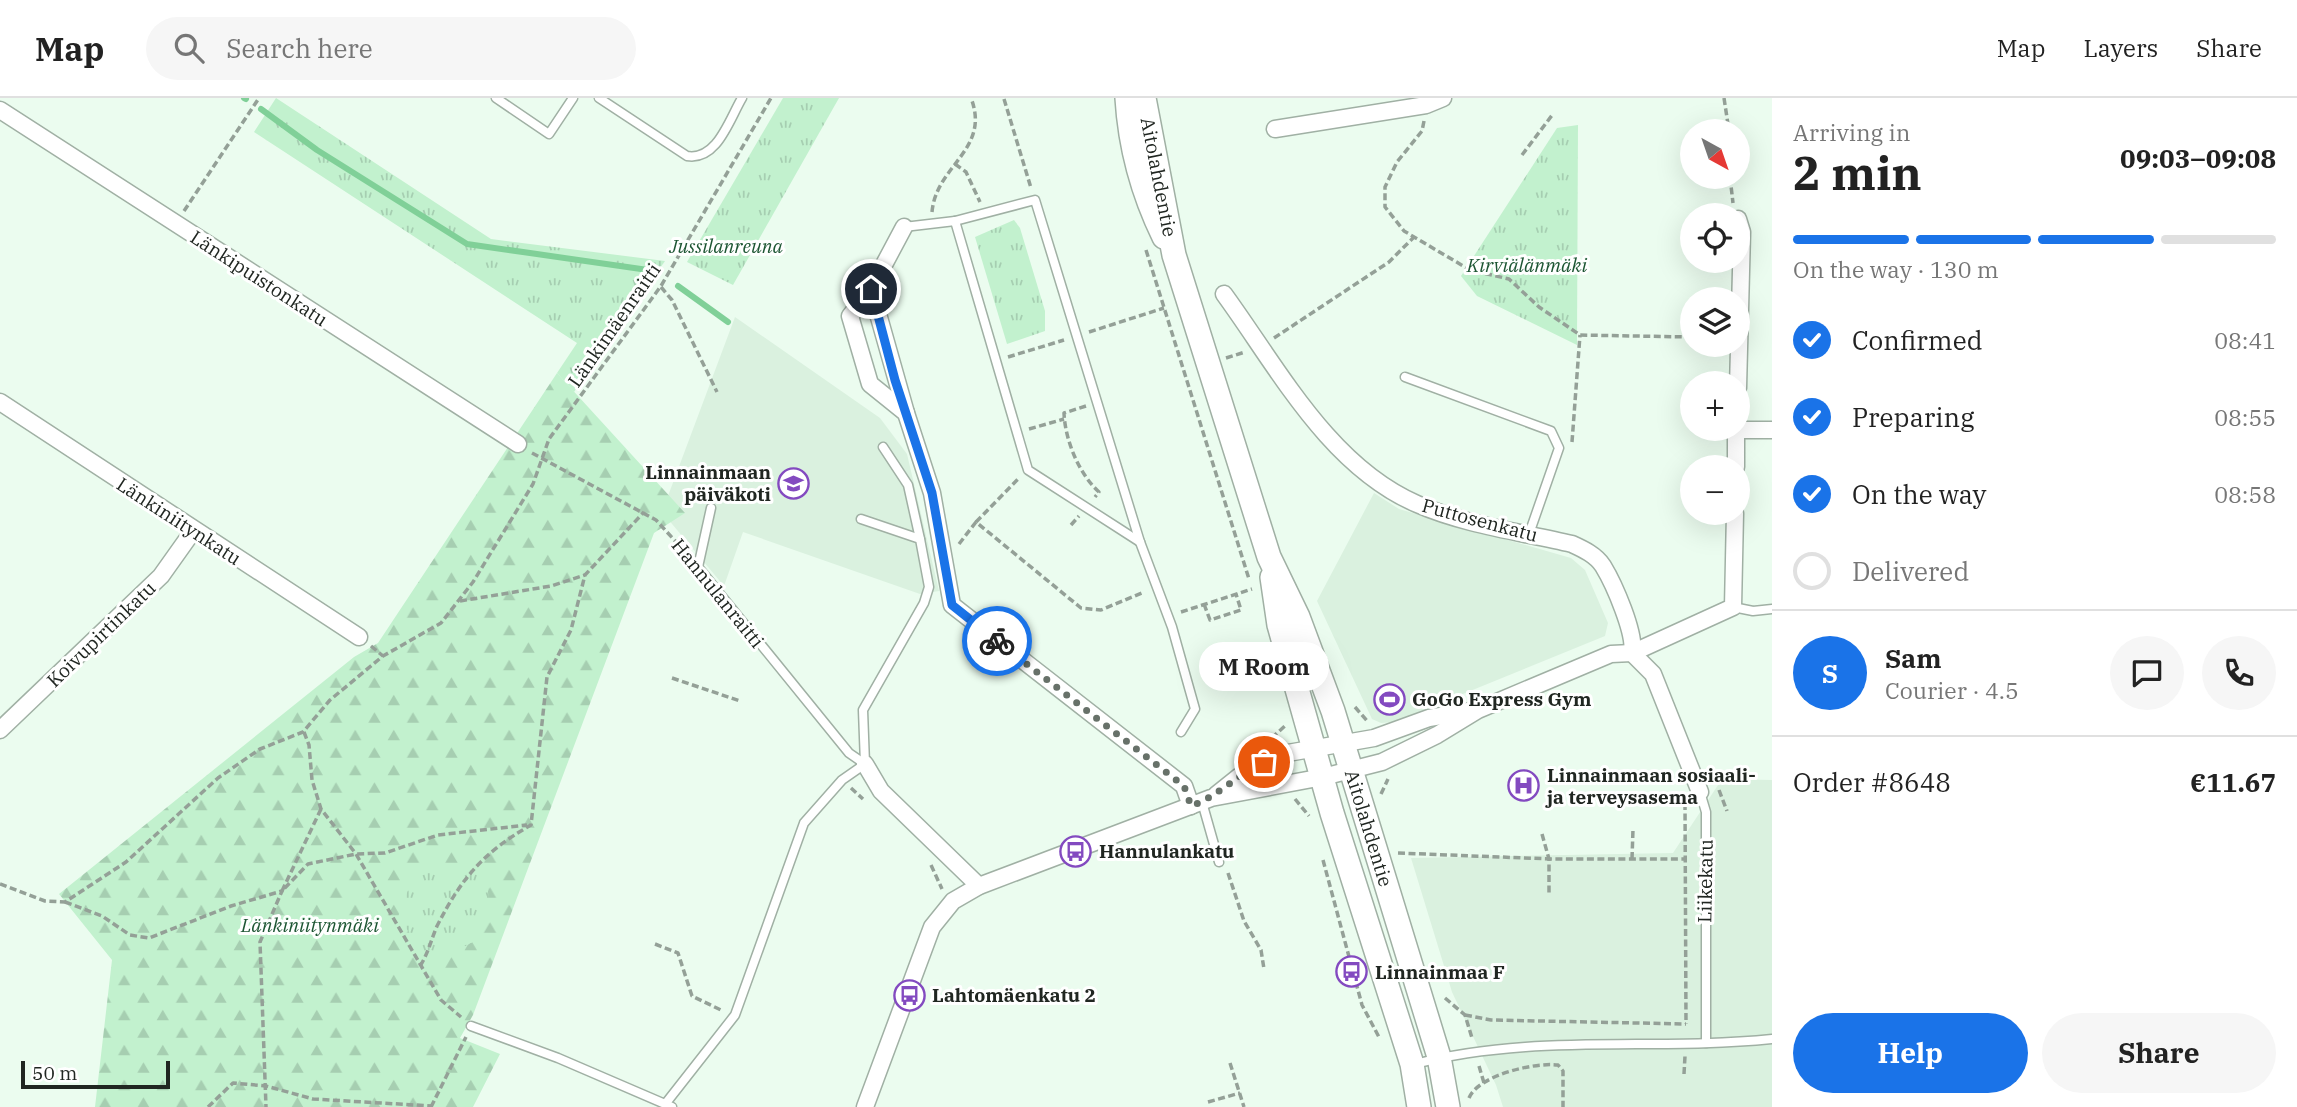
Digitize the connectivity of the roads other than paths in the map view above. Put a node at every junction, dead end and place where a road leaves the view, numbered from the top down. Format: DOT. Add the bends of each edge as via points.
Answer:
graph roads {
  1 [pos="496,98"];
  2 [pos="573,98"];
  3 [pos="599,98"];
  4 [pos="742,98"];
  5 [pos="1127,98"];
  6 [pos="1144,98"];
  7 [pos="1443,98"];
  8 [pos="0,110"];
  9 [pos="1275,129"];
  10 [pos="955,221"];
  11 [pos="904,227"];
  12 [pos="1174,255"];
  13 [pos="1741,273"];
  14 [pos="871,289"];
  15 [pos="1224,294"];
  16 [pos="1738,371"];
  17 [pos="1405,377"];
  18 [pos="0,402"];
  19 [pos="906,413"];
  20 [pos="1750,429"];
  21 [pos="1772,430"];
  22 [pos="518,444"];
  23 [pos="884,446"];
  24 [pos="710,508"];
  25 [pos="861,519"];
  26 [pos="1735,525"];
  27 [pos="193,530"];
  28 [pos="1529,534"];
  29 [pos="920,539"];
  30 [pos="1140,541"];
  31 [pos="1269,557"];
  32 [pos="1733,607"];
  33 [pos="1772,609"];
  34 [pos="359,637"];
  35 [pos="1632,653"];
  36 [pos="1478,710"];
  37 [pos="0,730"];
  38 [pos="1181,732"];
  39 [pos="1344,744"];
  40 [pos="1314,748"];
  41 [pos="865,764"];
  42 [pos="1351,770"];
  43 [pos="1323,777"];
  44 [pos="1700,792"];
  45 [pos="1201,802"];
  46 [pos="1221,861"];
  47 [pos="979,886"];
  48 [pos="471,1026"];
  49 [pos="1772,1039"];
  50 [pos="1706,1042"];
  51 [pos="1439,1057"];
  52 [pos="1412,1065"];
  53 [pos="669,1105"];
  54 [pos="865,1107"];
  55 [pos="1419,1107"];
  56 [pos="1448,1107"];
  1 -- 2 [label="lane" via="549,134"];
  3 -- 4 [label="lane" via="687,156 697,157 717,143"];
  5 -- 12 [label="main road, Aitolahdentie" via="1129,131 1147,202"];
  6 -- 12 [label="main road, Aitolahdentie"];
  7 -- 9 [label="street" via="1426,105"];
  8 -- 22 [label="street, Länkipuistonkatu"];
  10 -- 11 [label="lane"];
  10 -- 30 [label="lane" via="1028,470"];
  10 -- 30 [label="lane" via="1035,200"];
  11 -- 14 [label="street"];
  12 -- 31 [label="main road, Aitolahdentie"];
  13 -- 16 [label="street"];
  14 -- 19 [label="street"];
  14 -- 19 [label="street" via="850,316 870,384"];
  15 -- 28 [label="street, Puttosenkatu" via="1307,410 1352,462 1391,491 1446,515"];
  17 -- 28 [label="lane" via="1551,431 1559,448"];
  18 -- 27 [label="street, Länkiniitynkatu"];
  19 -- 45 [label="street" via="932,493 952,605"];
  20 -- 21 [label="street"];
  23 -- 29 [label="lane" via="908,485"];
  24 -- 41 [label="lane, Hannulanraitti" via="698,566 849,753"];
  25 -- 29 [label="lane"];
  26 -- 32 [label="street"];
  27 -- 34 [label="street, Länkiniitynkatu"];
  27 -- 37 [label="street, Koivupirtinkatu" via="161,576"];
  28 -- 35 [label="street, Puttosenkatu" via="1572,544 1602,565 1634,641"];
  29 -- 41 [label="lane" via="929,587 863,710"];
  30 -- 38 [label="lane" via="1195,709"];
  31 -- 39 [label="main road, Aitolahdentie" via="1298,618"];
  31 -- 40 [label="main road, Aitolahdentie" via="1279,625"];
  32 -- 33 [label="lane"];
  32 -- 35 [label="street"];
  35 -- 36 [label="street" via="1611,654"];
  35 -- 44 [label="street, Liikekatu" via="1653,674"];
  36 -- 39 [label="street" via="1429,718"];
  36 -- 42 [label="street" via="1382,762"];
  39 -- 40 [label="street"];
  39 -- 42 [label="main road, Aitolahdentie"];
  40 -- 43 [label="main road, Aitolahdentie"];
  40 -- 45 [label="street" via="1282,754 1246,771"];
  41 -- 47 [label="street" via="881,791"];
  41 -- 53 [label="lane" via="842,780 804,823 734,1016"];
  42 -- 43 [label="street"];
  42 -- 51 [label="main road, Aitolahdentie"];
  43 -- 45 [label="street"];
  43 -- 52 [label="main road, Aitolahdentie"];
  44 -- 50 [label="lane, Liikekatu" via="1706,812"];
  45 -- 46 [label="lane"];
  45 -- 47 [label="street"];
  47 -- 54 [label="street" via="953,901 932,927"];
  48 -- 53 [label="lane"];
  49 -- 50 [label="lane"];
  50 -- 51 [label="lane" via="1513,1046"];
  51 -- 52 [label="lane"];
  51 -- 56 [label="main road, Aitolahdentie"];
  52 -- 55 [label="main road, Aitolahdentie"];
}
